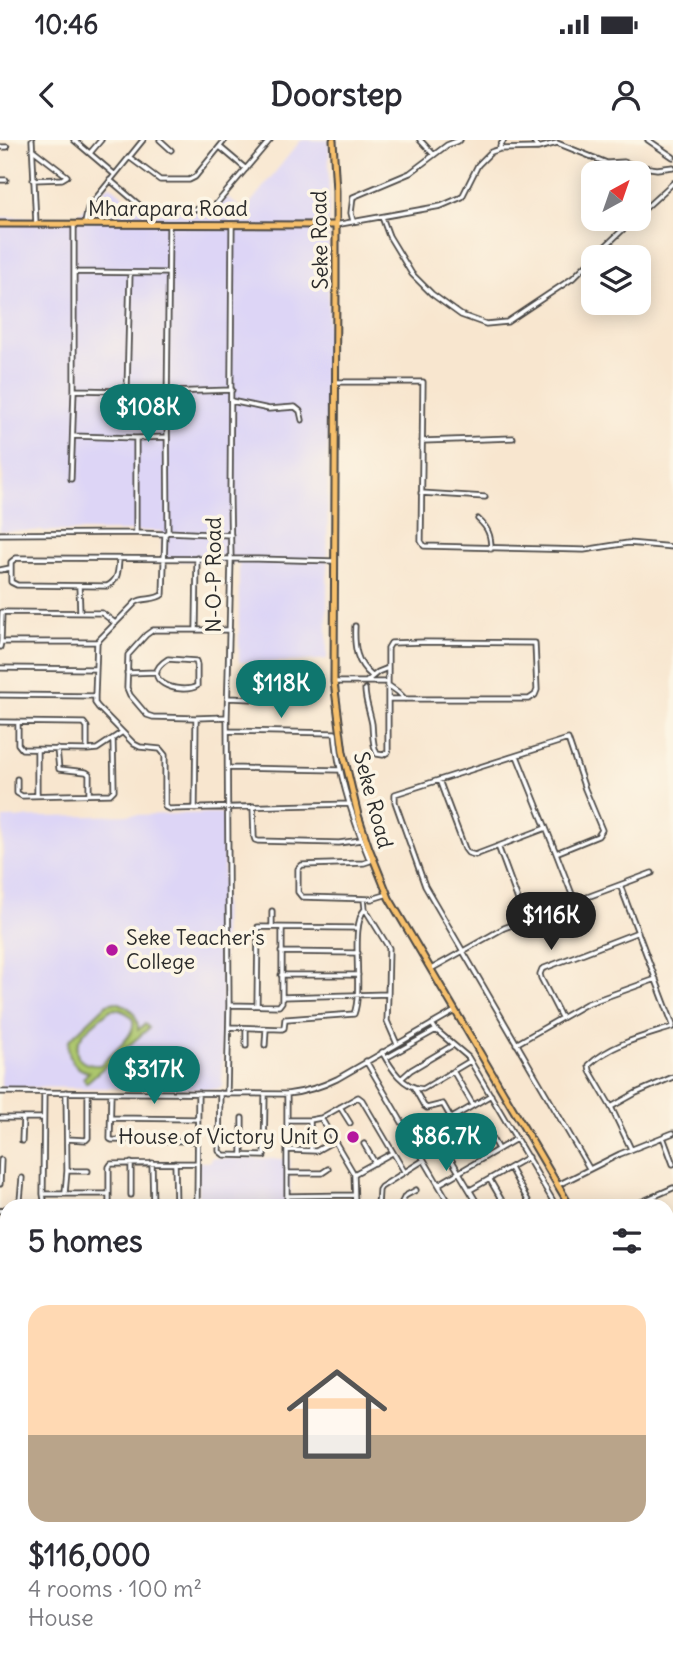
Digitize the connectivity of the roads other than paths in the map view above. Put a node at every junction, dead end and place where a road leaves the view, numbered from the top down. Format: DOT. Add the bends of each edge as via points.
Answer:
graph roads {
  1 [pos="32,140"];
  2 [pos="74,140"];
  3 [pos="101,140"];
  4 [pos="143,140"];
  5 [pos="160,140"];
  6 [pos="225,140"];
  7 [pos="270,140"];
  8 [pos="333,140"];
  9 [pos="420,140"];
  10 [pos="460,140"];
  11 [pos="504,140"];
  12 [pos="532,140"];
  13 [pos="649,140"];
  14 [pos="0,147"];
  15 [pos="7,147"];
  16 [pos="220,147"];
  17 [pos="537,148"];
  18 [pos="32,149"];
  19 [pos="500,149"];
  20 [pos="171,150"];
  21 [pos="90,153"];
  22 [pos="434,155"];
  23 [pos="129,157"];
  24 [pos="673,157"];
  25 [pos="673,166"];
  26 [pos="246,169"];
  27 [pos="114,174"];
  28 [pos="33,180"];
  29 [pos="110,180"];
  30 [pos="673,183"];
  31 [pos="651,203"];
  32 [pos="382,217"];
  33 [pos="353,221"];
  34 [pos="0,224"];
  35 [pos="36,224"];
  36 [pos="74,225"];
  37 [pos="85,225"];
  38 [pos="169,225"];
  39 [pos="232,225"];
  40 [pos="335,225"];
  41 [pos="622,231"];
  42 [pos="607,245"];
  43 [pos="581,270"];
  44 [pos="74,272"];
  45 [pos="130,272"];
  46 [pos="168,273"];
  47 [pos="336,382"];
  48 [pos="74,390"];
  49 [pos="127,390"];
  50 [pos="232,390"];
  51 [pos="167,392"];
  52 [pos="232,401"];
  53 [pos="302,420"];
  54 [pos="73,436"];
  55 [pos="167,437"];
  56 [pos="136,438"];
  57 [pos="513,438"];
  58 [pos="422,441"];
  59 [pos="71,479"];
  60 [pos="421,493"];
  61 [pos="485,497"];
  62 [pos="478,519"];
  63 [pos="136,533"];
  64 [pos="167,533"];
  65 [pos="0,534"];
  66 [pos="231,535"];
  67 [pos="673,547"];
  68 [pos="491,549"];
  69 [pos="165,558"];
  70 [pos="197,558"];
  71 [pos="119,559"];
  72 [pos="232,559"];
  73 [pos="334,561"];
  74 [pos="10,568"];
  75 [pos="0,570"];
  76 [pos="79,586"];
  77 [pos="80,612"];
  78 [pos="115,623"];
  79 [pos="355,626"];
  80 [pos="197,629"];
  81 [pos="230,629"];
  82 [pos="97,642"];
  83 [pos="0,645"];
  84 [pos="294,666"];
  85 [pos="0,668"];
  86 [pos="388,668"];
  87 [pos="96,669"];
  88 [pos="157,672"];
  89 [pos="127,673"];
  90 [pos="372,676"];
  91 [pos="334,682"];
  92 [pos="366,682"];
  93 [pos="387,684"];
  94 [pos="365,689"];
  95 [pos="0,695"];
  96 [pos="95,696"];
  97 [pos="229,698"];
  98 [pos="388,699"];
  99 [pos="405,699"];
  100 [pos="227,716"];
  101 [pos="196,718"];
  102 [pos="0,722"];
  103 [pos="18,722"];
  104 [pos="228,732"];
  105 [pos="121,733"];
  106 [pos="113,740"];
  107 [pos="37,750"];
  108 [pos="57,750"];
  109 [pos="87,750"];
  110 [pos="517,756"];
  111 [pos="228,768"];
  112 [pos="340,769"];
  113 [pos="17,779"];
  114 [pos="439,779"];
  115 [pos="89,794"];
  116 [pos="37,795"];
  117 [pos="350,804"];
  118 [pos="253,806"];
  119 [pos="228,808"];
  120 [pos="195,809"];
  121 [pos="546,828"];
  122 [pos="361,840"];
  123 [pos="498,846"];
  124 [pos="556,853"];
  125 [pos="652,873"];
  126 [pos="620,885"];
  127 [pos="384,895"];
  128 [pos="364,899"];
  129 [pos="575,902"];
  130 [pos="365,909"];
  131 [pos="272,911"];
  132 [pos="525,919"];
  133 [pos="271,927"];
  134 [pos="282,928"];
  135 [pos="358,929"];
  136 [pos="638,932"];
  137 [pos="462,951"];
  138 [pos="281,952"];
  139 [pos="358,953"];
  140 [pos="431,970"];
  141 [pos="281,975"];
  142 [pos="358,975"];
  143 [pos="656,979"];
  144 [pos="388,994"];
  145 [pos="358,995"];
  146 [pos="282,997"];
  147 [pos="229,1004"];
  148 [pos="257,1006"];
  149 [pos="455,1011"];
  150 [pos="561,1017"];
  151 [pos="432,1024"];
  152 [pos="673,1026"];
  153 [pos="229,1027"];
  154 [pos="246,1028"];
  155 [pos="266,1029"];
  156 [pos="436,1030"];
  157 [pos="397,1044"];
  158 [pos="516,1044"];
  159 [pos="246,1045"];
  160 [pos="265,1045"];
  161 [pos="453,1045"];
  162 [pos="382,1052"];
  163 [pos="386,1059"];
  164 [pos="366,1061"];
  165 [pos="470,1061"];
  166 [pos="453,1071"];
  167 [pos="673,1077"];
  168 [pos="402,1079"];
  169 [pos="414,1088"];
  170 [pos="0,1092"];
  171 [pos="44,1092"];
  172 [pos="66,1093"];
  173 [pos="88,1093"];
  174 [pos="111,1093"];
  175 [pos="198,1093"];
  176 [pos="220,1093"];
  177 [pos="227,1094"];
  178 [pos="265,1094"];
  179 [pos="287,1094"];
  180 [pos="491,1095"];
  181 [pos="473,1105"];
  182 [pos="340,1106"];
  183 [pos="611,1107"];
  184 [pos="453,1117"];
  185 [pos="0,1118"];
  186 [pos="23,1118"];
  187 [pos="44,1118"];
  188 [pos="111,1118"];
  189 [pos="242,1118"];
  190 [pos="321,1118"];
  191 [pos="198,1119"];
  192 [pos="287,1120"];
  193 [pos="310,1120"];
  194 [pos="350,1123"];
  195 [pos="484,1123"];
  196 [pos="433,1129"];
  197 [pos="673,1133"];
  198 [pos="663,1137"];
  199 [pos="67,1139"];
  200 [pos="516,1139"];
  201 [pos="22,1140"];
  202 [pos="334,1140"];
  203 [pos="197,1141"];
  204 [pos="413,1141"];
  205 [pos="469,1142"];
  206 [pos="364,1144"];
  207 [pos="498,1149"];
  208 [pos="631,1149"];
  209 [pos="288,1150"];
  210 [pos="311,1151"];
  211 [pos="393,1152"];
  212 [pos="242,1156"];
  213 [pos="527,1157"];
  214 [pos="1,1160"];
  215 [pos="424,1160"];
  216 [pos="131,1163"];
  217 [pos="152,1163"];
  218 [pos="176,1163"];
  219 [pos="197,1163"];
  220 [pos="375,1163"];
  221 [pos="673,1164"];
  222 [pos="510,1168"];
  223 [pos="589,1168"];
  224 [pos="328,1169"];
  225 [pos="67,1171"];
  226 [pos="88,1171"];
  227 [pos="404,1171"];
  228 [pos="459,1171"];
  229 [pos="288,1173"];
  230 [pos="354,1174"];
  231 [pos="22,1178"];
  232 [pos="489,1180"];
  233 [pos="0,1184"];
  234 [pos="438,1184"];
  235 [pos="558,1185"];
  236 [pos="673,1188"];
  237 [pos="416,1190"];
  238 [pos="470,1190"];
  239 [pos="65,1193"];
  240 [pos="43,1194"];
  241 [pos="109,1194"];
  242 [pos="131,1195"];
  243 [pos="354,1195"];
  244 [pos="287,1196"];
  245 [pos="20,1199"];
  246 [pos="44,1199"];
  247 [pos="109,1199"];
  248 [pos="153,1199"];
  249 [pos="176,1199"];
  250 [pos="197,1199"];
  251 [pos="354,1199"];
  252 [pos="378,1199"];
  253 [pos="404,1199"];
  254 [pos="447,1199"];
  255 [pos="475,1199"];
  256 [pos="501,1199"];
  257 [pos="527,1199"];
  258 [pos="552,1199"];
  259 [pos="566,1199"];
  260 [pos="648,1199"];
  1 -- 18 [label="street"];
  2 -- 21 [label="street"];
  3 -- 21 [label="street"];
  4 -- 23 [label="street"];
  5 -- 20 [label="street"];
  6 -- 16 [label="street"];
  7 -- 26 [label="street"];
  8 -- 40 [label="main road, Seke Road"];
  9 -- 22 [label="street"];
  10 -- 22 [label="street"];
  11 -- 19 [label="street"];
  12 -- 17 [label="street"];
  13 -- 24 [label="street"];
  14 -- 15 [label="street"];
  16 -- 23 [label="street" via="189,180 160,180"];
  16 -- 26 [label="street"];
  17 -- 19 [label="street"];
  17 -- 25 [label="street" via="557,143 607,163 657,169"];
  18 -- 28 [label="street"];
  18 -- 28 [label="street" via="67,176"];
  19 -- 32 [label="street" via="478,165 462,197 441,206"];
  21 -- 27 [label="street"];
  22 -- 33 [label="street" via="410,173 353,197"];
  23 -- 27 [label="street"];
  26 -- 29 [label="street" via="212,209 144,209"];
  27 -- 29 [label="street"];
  28 -- 35 [label="street"];
  29 -- 37 [label="street" via="88,208"];
  30 -- 31 [label="street"];
  32 -- 33 [label="street"];
  32 -- 43 [label="street" via="388,236 412,274 461,315 486,324 508,322"];
  33 -- 40 [label="street"];
  34 -- 35 [label="main road, Mharapara Road"];
  35 -- 36 [label="main road, Mharapara Road"];
  36 -- 37 [label="main road, Mharapara Road"];
  36 -- 44 [label="street"];
  37 -- 38 [label="main road, Mharapara Road"];
  38 -- 39 [label="main road, Mharapara Road"];
  38 -- 46 [label="street"];
  39 -- 40 [label="main road, Mharapara Road"];
  39 -- 50 [label="street, N-O-P Road"];
  40 -- 47 [label="main road, Seke Road"];
  41 -- 42 [label="street"];
  44 -- 45 [label="street"];
  44 -- 48 [label="street"];
  45 -- 46 [label="street"];
  45 -- 49 [label="street"];
  46 -- 51 [label="street"];
  47 -- 58 [label="street" via="423,382"];
  47 -- 73 [label="main road, Seke Road"];
  48 -- 49 [label="street"];
  48 -- 54 [label="street"];
  49 -- 51 [label="street"];
  50 -- 51 [label="street"];
  50 -- 52 [label="street, N-O-P Road"];
  51 -- 55 [label="street"];
  52 -- 53 [label="street" via="269,409 295,407"];
  52 -- 66 [label="street, N-O-P Road"];
  54 -- 56 [label="street"];
  54 -- 59 [label="street"];
  55 -- 56 [label="street"];
  55 -- 64 [label="street"];
  56 -- 63 [label="street"];
  57 -- 58 [label="street"];
  58 -- 60 [label="street"];
  60 -- 61 [label="street"];
  60 -- 68 [label="street" via="424,546"];
  62 -- 68 [label="street" via="489,532"];
  63 -- 64 [label="street"];
  63 -- 65 [label="street"];
  64 -- 66 [label="street"];
  64 -- 69 [label="street"];
  66 -- 72 [label="street, N-O-P Road"];
  67 -- 68 [label="street" via="628,543 584,550"];
  69 -- 70 [label="street"];
  69 -- 71 [label="street"];
  69 -- 78 [label="street" via="161,597 140,600"];
  70 -- 72 [label="street"];
  70 -- 80 [label="street"];
  71 -- 74 [label="street" via="16,558"];
  71 -- 76 [label="street" via="113,583"];
  72 -- 73 [label="street"];
  72 -- 81 [label="street, N-O-P Road"];
  73 -- 91 [label="main road, Seke Road"];
  74 -- 75 [label="street"];
  74 -- 76 [label="street" via="14,585"];
  76 -- 77 [label="street"];
  77 -- 78 [label="street" via="102,613"];
  77 -- 83 [label="street" via="2,612"];
  78 -- 82 [label="street"];
  79 -- 90 [label="street" via="360,665"];
  80 -- 81 [label="street"];
  80 -- 89 [label="street" via="149,632 128,655"];
  81 -- 97 [label="street, N-O-P Road"];
  82 -- 83 [label="street"];
  82 -- 87 [label="street"];
  84 -- 97 [label="street" via="295,701"];
  85 -- 87 [label="street"];
  86 -- 90 [label="street"];
  86 -- 93 [label="street"];
  86 -- 99 [label="street" via="393,643 535,643 537,690 529,699"];
  87 -- 96 [label="street"];
  88 -- 88 [label="street" via="168,659 194,660 198,684 192,689 168,687"];
  88 -- 89 [label="street"];
  89 -- 101 [label="street" via="129,693 148,715"];
  90 -- 92 [label="street"];
  91 -- 92 [label="street"];
  91 -- 140 [label="main road, Seke Road" via="343,752 369,848 389,898"];
  92 -- 93 [label="street"];
  93 -- 98 [label="street"];
  93 -- 99 [label="street"];
  94 -- 98 [label="street" via="374,747 380,755 388,752"];
  95 -- 96 [label="street"];
  96 -- 105 [label="street" via="98,707"];
  97 -- 100 [label="street, N-O-P Road"];
  98 -- 99 [label="street"];
  100 -- 101 [label="street"];
  100 -- 104 [label="street, N-O-P Road"];
  101 -- 120 [label="street"];
  102 -- 103 [label="street"];
  103 -- 107 [label="street" via="19,746"];
  103 -- 109 [label="street" via="84,723"];
  104 -- 111 [label="street, N-O-P Road"];
  104 -- 112 [label="street" via="335,733"];
  105 -- 106 [label="street"];
  105 -- 120 [label="street" via="136,746 160,749 165,755 166,809"];
  106 -- 109 [label="street"];
  106 -- 115 [label="street" via="114,790"];
  107 -- 108 [label="street"];
  107 -- 116 [label="street"];
  108 -- 109 [label="street"];
  108 -- 115 [label="street" via="59,769 89,775"];
  110 -- 114 [label="street"];
  110 -- 121 [label="street"];
  110 -- 124 [label="street" via="568,739 602,830 598,836"];
  111 -- 112 [label="street"];
  111 -- 119 [label="street, N-O-P Road"];
  112 -- 117 [label="street"];
  113 -- 116 [label="street" via="18,794"];
  114 -- 123 [label="street" via="468,853 475,855"];
  114 -- 137 [label="street" via="397,793 394,799 425,886"];
  115 -- 116 [label="street"];
  117 -- 118 [label="street"];
  117 -- 122 [label="street"];
  118 -- 119 [label="street"];
  118 -- 122 [label="street" via="258,841"];
  119 -- 120 [label="street"];
  119 -- 147 [label="street, N-O-P Road"];
  121 -- 123 [label="street"];
  121 -- 124 [label="street"];
  122 -- 128 [label="street" via="370,861 302,865 298,892 302,897"];
  123 -- 132 [label="street"];
  124 -- 129 [label="street"];
  125 -- 126 [label="street"];
  126 -- 129 [label="street"];
  126 -- 136 [label="street"];
  127 -- 128 [label="street"];
  128 -- 130 [label="street"];
  129 -- 132 [label="street"];
  130 -- 135 [label="street"];
  130 -- 144 [label="street" via="389,948"];
  131 -- 133 [label="street"];
  132 -- 137 [label="street"];
  133 -- 134 [label="street"];
  133 -- 148 [label="street" via="258,928"];
  134 -- 135 [label="street"];
  134 -- 138 [label="street"];
  135 -- 139 [label="street"];
  136 -- 143 [label="street"];
  136 -- 150 [label="street" via="542,969 541,978"];
  137 -- 140 [label="street"];
  137 -- 158 [label="street"];
  138 -- 139 [label="street"];
  138 -- 141 [label="street"];
  139 -- 142 [label="street"];
  140 -- 149 [label="main road, Seke Road"];
  141 -- 142 [label="street"];
  141 -- 146 [label="street"];
  142 -- 145 [label="street"];
  143 -- 150 [label="street"];
  143 -- 152 [label="street"];
  144 -- 145 [label="street"];
  144 -- 157 [label="street" via="387,1021"];
  145 -- 146 [label="street"];
  145 -- 155 [label="street" via="352,1015 285,1019 284,1028"];
  146 -- 148 [label="street" via="279,1006"];
  147 -- 148 [label="street"];
  147 -- 153 [label="street, N-O-P Road"];
  149 -- 151 [label="street"];
  149 -- 235 [label="main road, Seke Road"];
  150 -- 158 [label="street"];
  151 -- 156 [label="street"];
  151 -- 157 [label="street"];
  152 -- 183 [label="street" via="613,1049 589,1065"];
  153 -- 154 [label="street"];
  153 -- 177 [label="street, N-O-P Road"];
  154 -- 155 [label="street"];
  154 -- 159 [label="street"];
  155 -- 160 [label="street"];
  156 -- 161 [label="street"];
  156 -- 163 [label="street"];
  157 -- 162 [label="street"];
  158 -- 223 [label="street"];
  161 -- 165 [label="street"];
  161 -- 168 [label="street"];
  162 -- 163 [label="street"];
  162 -- 164 [label="street"];
  163 -- 168 [label="street"];
  164 -- 179 [label="street" via="329,1083"];
  164 -- 204 [label="street"];
  165 -- 166 [label="street"];
  165 -- 180 [label="street"];
  166 -- 169 [label="street" via="423,1089"];
  166 -- 181 [label="street"];
  167 -- 183 [label="street"];
  168 -- 169 [label="street"];
  169 -- 184 [label="street" via="424,1106 443,1104"];
  170 -- 171 [label="street"];
  171 -- 172 [label="street"];
  171 -- 187 [label="street"];
  172 -- 173 [label="street"];
  172 -- 199 [label="street"];
  173 -- 174 [label="street"];
  173 -- 199 [label="street" via="88,1138"];
  174 -- 175 [label="street"];
  174 -- 188 [label="street"];
  175 -- 176 [label="street"];
  175 -- 191 [label="street"];
  176 -- 177 [label="street"];
  176 -- 212 [label="street" via="220,1153"];
  177 -- 178 [label="street"];
  178 -- 179 [label="street"];
  178 -- 212 [label="street" via="264,1156"];
  179 -- 192 [label="street"];
  180 -- 181 [label="street"];
  180 -- 200 [label="street"];
  181 -- 184 [label="street"];
  182 -- 190 [label="street"];
  182 -- 194 [label="street"];
  182 -- 211 [label="street" via="360,1098"];
  183 -- 208 [label="street"];
  184 -- 196 [label="street"];
  184 -- 205 [label="street"];
  185 -- 186 [label="street"];
  186 -- 187 [label="street"];
  186 -- 201 [label="street"];
  187 -- 240 [label="street"];
  188 -- 191 [label="street"];
  188 -- 203 [label="street" via="110,1139 114,1141"];
  189 -- 212 [label="street"];
  190 -- 193 [label="street"];
  190 -- 202 [label="street"];
  191 -- 203 [label="street"];
  192 -- 193 [label="street"];
  192 -- 209 [label="street"];
  193 -- 210 [label="street"];
  195 -- 207 [label="street"];
  196 -- 204 [label="street"];
  196 -- 228 [label="street"];
  197 -- 198 [label="street"];
  198 -- 208 [label="street"];
  198 -- 221 [label="street"];
  199 -- 225 [label="street"];
  200 -- 207 [label="street"];
  200 -- 213 [label="street"];
  202 -- 210 [label="street"];
  202 -- 230 [label="street"];
  203 -- 219 [label="street"];
  204 -- 215 [label="street"];
  206 -- 220 [label="street"];
  207 -- 228 [label="street"];
  208 -- 223 [label="street"];
  209 -- 210 [label="street"];
  209 -- 229 [label="street"];
  211 -- 220 [label="street"];
  211 -- 227 [label="street"];
  213 -- 222 [label="street"];
  213 -- 258 [label="street"];
  214 -- 233 [label="street"];
  215 -- 227 [label="street"];
  215 -- 234 [label="street"];
  216 -- 217 [label="street"];
  216 -- 241 [label="street" via="110,1165"];
  216 -- 242 [label="street"];
  217 -- 218 [label="street"];
  217 -- 248 [label="street"];
  218 -- 219 [label="street"];
  218 -- 249 [label="street"];
  219 -- 250 [label="street"];
  220 -- 230 [label="street"];
  222 -- 232 [label="street"];
  222 -- 257 [label="street"];
  223 -- 235 [label="street"];
  224 -- 229 [label="street"];
  225 -- 226 [label="street"];
  225 -- 239 [label="street"];
  227 -- 252 [label="street" via="381,1186"];
  228 -- 234 [label="street"];
  228 -- 238 [label="street"];
  229 -- 244 [label="street"];
  230 -- 243 [label="street"];
  231 -- 245 [label="street"];
  232 -- 238 [label="street"];
  232 -- 256 [label="street"];
  234 -- 254 [label="street"];
  235 -- 259 [label="main road, Seke Road"];
  236 -- 260 [label="street"];
  237 -- 253 [label="street"];
  238 -- 255 [label="street"];
  239 -- 240 [label="street"];
  239 -- 241 [label="street"];
  240 -- 246 [label="street"];
  241 -- 247 [label="street"];
  243 -- 244 [label="street"];
  243 -- 251 [label="street"];
}
